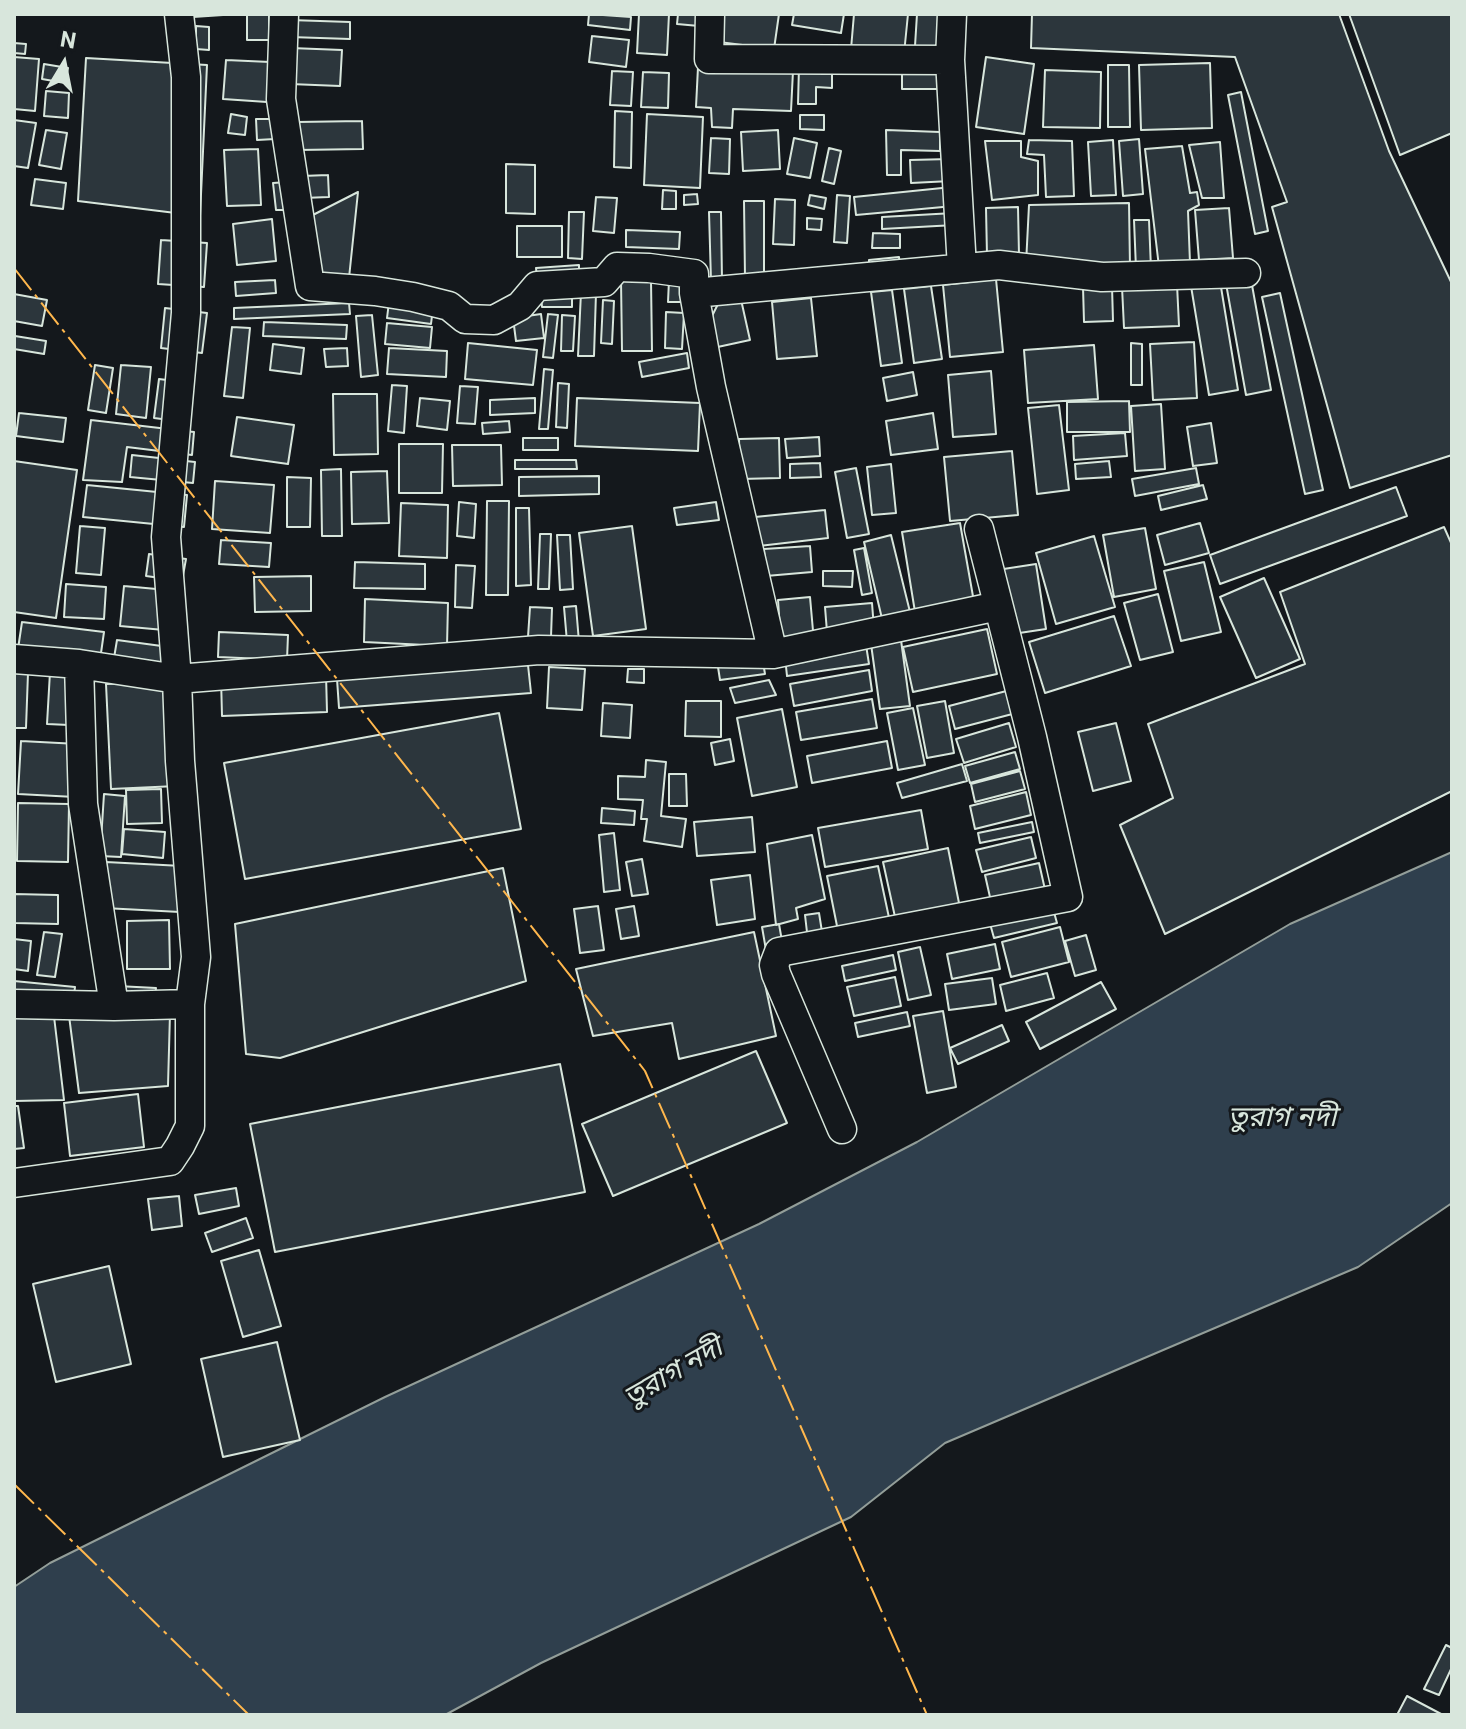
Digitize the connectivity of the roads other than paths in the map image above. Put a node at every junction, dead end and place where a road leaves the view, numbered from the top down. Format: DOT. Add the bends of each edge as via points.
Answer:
graph roads {
  1 [pos="179,14"];
  2 [pos="284,14"];
  3 [pos="710,14"];
  4 [pos="952,14"];
  5 [pos="950,60"];
  6 [pos="962,268"];
  7 [pos="1246,273"];
  8 [pos="694,293"];
  9 [pos="979,529"];
  10 [pos="998,606"];
  11 [pos="773,654"];
  12 [pos="14,659"];
  13 [pos="79,664"];
  14 [pos="177,679"];
  15 [pos="14,1004"];
  16 [pos="190,1004"];
  17 [pos="114,1006"];
  18 [pos="842,1129"];
  19 [pos="14,1183"];
  1 -- 14 [label="street" via="186,77 186,313 166,537"];
  2 -- 8 [label="street" via="281,99 310,286 413,297 449,306 465,319 494,320 520,306 537,286 604,282 617,267 694,274"];
  3 -- 5 [label="street" via="709,59"];
  4 -- 5 [label="street"];
  5 -- 6 [label="street"];
  6 -- 7 [label="street" via="999,265 1102,277"];
  6 -- 8 [label="street"];
  8 -- 11 [label="street"];
  9 -- 10 [label="street"];
  10 -- 11 [label="street"];
  10 -- 18 [label="street" via="1068,897 779,952 776,974"];
  11 -- 14 [label="street" via="539,650"];
  12 -- 13 [label="street"];
  13 -- 14 [label="street"];
  13 -- 17 [label="street" via="83,804"];
  14 -- 16 [label="street" via="196,957"];
  15 -- 17 [label="street"];
  16 -- 17 [label="street"];
  16 -- 19 [label="street" via="190,1126 170,1161"];
}
